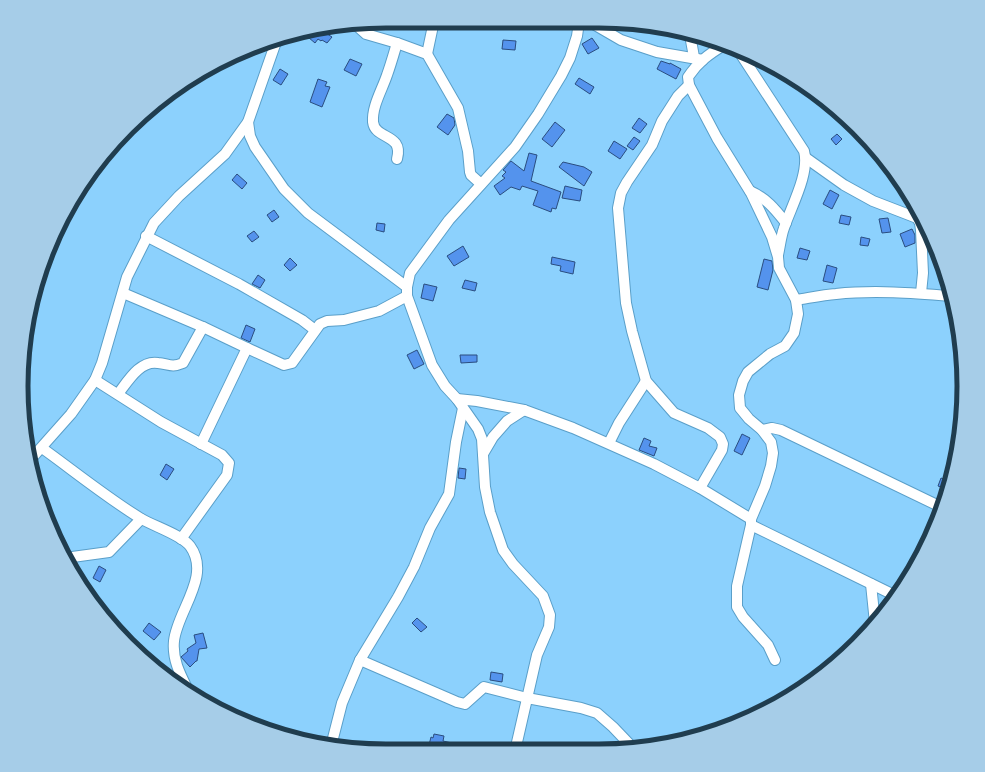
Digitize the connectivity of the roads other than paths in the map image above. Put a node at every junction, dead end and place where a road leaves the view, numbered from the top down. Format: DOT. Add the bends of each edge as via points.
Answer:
graph roads {
  1 [pos="433,28"];
  2 [pos="578,28"];
  3 [pos="600,28"];
  4 [pos="361,29"];
  5 [pos="692,40"];
  6 [pos="397,43"];
  7 [pos="275,46"];
  8 [pos="717,48"];
  9 [pos="427,54"];
  10 [pos="698,58"];
  11 [pos="744,59"];
  12 [pos="689,85"];
  13 [pos="248,122"];
  14 [pos="806,158"];
  15 [pos="397,159"];
  16 [pos="481,184"];
  17 [pos="750,191"];
  18 [pos="914,217"];
  19 [pos="786,223"];
  20 [pos="921,230"];
  21 [pos="146,236"];
  22 [pos="778,257"];
  23 [pos="407,292"];
  24 [pos="123,293"];
  25 [pos="921,293"];
  26 [pos="946,295"];
  27 [pos="796,300"];
  28 [pos="203,327"];
  29 [pos="315,330"];
  30 [pos="247,348"];
  31 [pos="94,380"];
  32 [pos="646,381"];
  33 [pos="118,394"];
  34 [pos="460,404"];
  35 [pos="524,410"];
  36 [pos="762,430"];
  37 [pos="609,443"];
  38 [pos="201,444"];
  39 [pos="42,448"];
  40 [pos="483,454"];
  41 [pos="35,455"];
  42 [pos="700,488"];
  43 [pos="937,504"];
  44 [pos="141,519"];
  45 [pos="751,522"];
  46 [pos="182,539"];
  47 [pos="72,557"];
  48 [pos="871,584"];
  49 [pos="891,593"];
  50 [pos="874,615"];
  51 [pos="360,660"];
  52 [pos="775,660"];
  53 [pos="184,682"];
  54 [pos="527,698"];
  55 [pos="333,740"];
  56 [pos="621,743"];
  57 [pos="517,744"];
  1 -- 9 [label="street"];
  2 -- 16 [label="street" via="570,58 558,82 515,147"];
  3 -- 10 [label="street" via="621,40 657,52"];
  4 -- 6 [label="street" via="366,34"];
  5 -- 10 [label="street"];
  6 -- 9 [label="street"];
  6 -- 15 [label="street" via="373,116 376,129 396,143"];
  7 -- 13 [label="street"];
  8 -- 10 [label="street"];
  9 -- 16 [label="street" via="458,108 470,172"];
  10 -- 12 [label="street" via="688,77"];
  11 -- 14 [label="street" via="804,151"];
  12 -- 17 [label="street" via="717,138"];
  12 -- 32 [label="street" via="678,96 662,121 652,145 621,193 618,208 626,304"];
  13 -- 21 [label="street" via="225,154 179,196"];
  13 -- 23 [label="street" via="255,148 284,189 308,213"];
  14 -- 18 [label="street" via="830,176 873,201"];
  14 -- 19 [label="street"];
  16 -- 23 [label="street" via="449,220 410,273"];
  17 -- 19 [label="street" via="769,202"];
  17 -- 22 [label="street" via="772,237"];
  19 -- 22 [label="street"];
  20 -- 25 [label="street"];
  21 -- 24 [label="street" via="127,277"];
  21 -- 29 [label="street" via="239,284"];
  22 -- 27 [label="street" via="779,268"];
  23 -- 29 [label="street" via="379,311 344,320 327,321"];
  23 -- 34 [label="street" via="432,364"];
  24 -- 28 [label="street"];
  24 -- 31 [label="street" via="102,363"];
  25 -- 26 [label="street"];
  25 -- 27 [label="street" via="835,294"];
  27 -- 36 [label="street" via="798,314 794,333 785,346 770,354 748,372 739,395 740,408"];
  28 -- 30 [label="street"];
  28 -- 33 [label="street" via="182,363 171,367 157,362 145,364 136,371"];
  29 -- 30 [label="street" via="292,363 284,365"];
  30 -- 38 [label="street"];
  31 -- 33 [label="street"];
  31 -- 39 [label="street" via="71,414"];
  32 -- 37 [label="street"];
  32 -- 42 [label="street" via="674,413 708,428 720,437 722,450"];
  33 -- 38 [label="street"];
  34 -- 35 [label="street" via="477,401"];
  34 -- 40 [label="street" via="478,429"];
  34 -- 51 [label="street" via="449,494 398,597"];
  35 -- 37 [label="street"];
  35 -- 40 [label="street" via="507,420"];
  36 -- 43 [label="street" via="781,430"];
  36 -- 45 [label="street" via="771,442 773,453 767,479"];
  37 -- 42 [label="street"];
  38 -- 46 [label="street" via="222,455 230,463 227,475"];
  39 -- 41 [label="street"];
  39 -- 44 [label="street"];
  40 -- 54 [label="street" via="484,488 503,550 542,596 550,615 549,627 537,655"];
  42 -- 45 [label="street"];
  44 -- 46 [label="street"];
  44 -- 47 [label="street" via="108,552"];
  45 -- 48 [label="street"];
  45 -- 52 [label="street" via="737,586 737,607 768,645"];
  46 -- 53 [label="street" via="190,546 197,562 196,577 177,624 174,641 176,666"];
  48 -- 49 [label="street"];
  48 -- 50 [label="street"];
  51 -- 54 [label="street" via="465,704 484,687"];
  51 -- 55 [label="street" via="342,703"];
  54 -- 56 [label="street" via="597,713 613,727"];
  54 -- 57 [label="street"];
}
